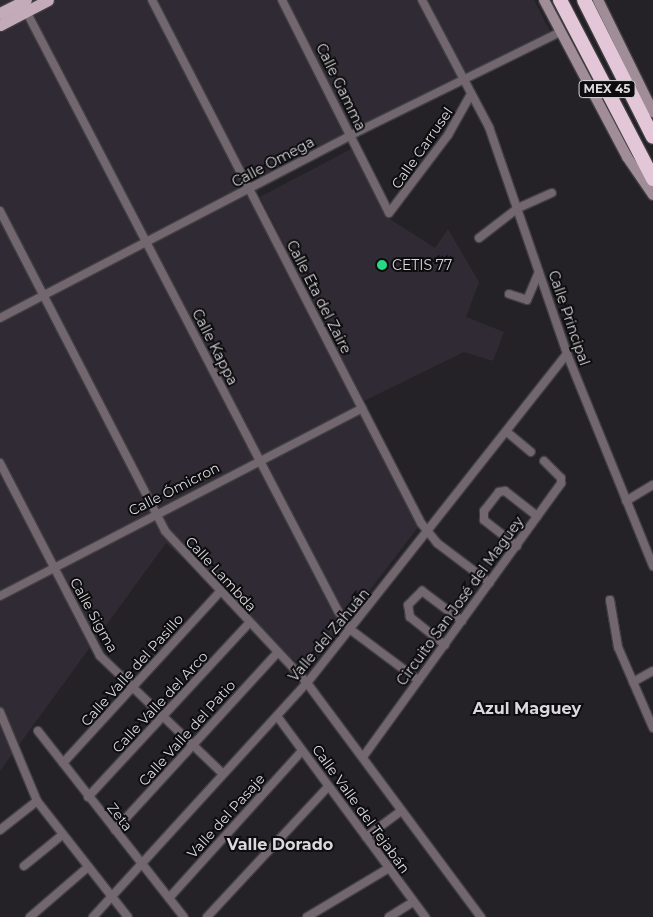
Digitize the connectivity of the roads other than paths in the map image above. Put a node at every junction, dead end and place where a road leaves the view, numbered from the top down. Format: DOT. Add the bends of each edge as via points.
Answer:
graph roads {
  1 [pos="48,0"];
  2 [pos="152,0"];
  3 [pos="282,0"];
  4 [pos="422,0"];
  5 [pos="544,0"];
  6 [pos="560,0"];
  7 [pos="584,0"];
  8 [pos="598,0"];
  9 [pos="24,3"];
  10 [pos="0,13"];
  11 [pos="0,25"];
  12 [pos="560,32"];
  13 [pos="463,79"];
  14 [pos="471,94"];
  15 [pos="653,112"];
  16 [pos="353,134"];
  17 [pos="653,137"];
  18 [pos="653,179"];
  19 [pos="249,189"];
  20 [pos="552,194"];
  21 [pos="653,195"];
  22 [pos="518,208"];
  23 [pos="0,211"];
  24 [pos="389,213"];
  25 [pos="480,238"];
  26 [pos="147,241"];
  27 [pos="539,272"];
  28 [pos="510,294"];
  29 [pos="43,296"];
  30 [pos="0,318"];
  31 [pos="568,354"];
  32 [pos="362,408"];
  33 [pos="507,432"];
  34 [pos="531,452"];
  35 [pos="259,460"];
  36 [pos="544,461"];
  37 [pos="0,463"];
  38 [pos="653,485"];
  39 [pos="626,501"];
  40 [pos="155,512"];
  41 [pos="537,516"];
  42 [pos="428,534"];
  43 [pos="516,546"];
  44 [pos="653,566"];
  45 [pos="53,567"];
  46 [pos="490,583"];
  47 [pos="219,593"];
  48 [pos="0,596"];
  49 [pos="610,600"];
  50 [pos="462,621"];
  51 [pos="249,623"];
  52 [pos="351,630"];
  53 [pos="445,644"];
  54 [pos="278,652"];
  55 [pos="653,671"];
  56 [pos="418,680"];
  57 [pos="633,682"];
  58 [pos="307,683"];
  59 [pos="133,689"];
  60 [pos="0,712"];
  61 [pos="277,716"];
  62 [pos="163,718"];
  63 [pos="653,728"];
  64 [pos="38,731"];
  65 [pos="193,746"];
  66 [pos="302,751"];
  67 [pos="363,756"];
  68 [pos="63,763"];
  69 [pos="224,774"];
  70 [pos="328,787"];
  71 [pos="88,797"];
  72 [pos="37,801"];
  73 [pos="401,811"];
  74 [pos="0,830"];
  75 [pos="115,830"];
  76 [pos="62,835"];
  77 [pos="366,837"];
  78 [pos="142,865"];
  79 [pos="24,866"];
  80 [pos="88,867"];
  81 [pos="389,868"];
  82 [pos="111,896"];
  83 [pos="169,898"];
  84 [pos="414,902"];
  85 [pos="30,917"];
  86 [pos="93,917"];
  87 [pos="128,917"];
  88 [pos="184,917"];
  89 [pos="207,917"];
  90 [pos="307,917"];
  91 [pos="389,917"];
  92 [pos="425,917"];
  93 [pos="481,917"];
  1 -- 9 [label="main road"];
  2 -- 19 [label="street, Calle Eta del Zaire"];
  3 -- 16 [label="street, Calle Gamma"];
  4 -- 13 [label="street, Calle Principal"];
  5 -- 12 [label="street"];
  6 -- 18 [label="highway, MEX 45"];
  7 -- 17 [label="highway, MEX 45"];
  8 -- 15 [label="street"];
  9 -- 10 [label="main road"];
  9 -- 11 [label="main road"];
  9 -- 26 [label="street, Calle Kappa"];
  12 -- 13 [label="street, Calle Omega"];
  12 -- 21 [label="street" via="627,158"];
  13 -- 14 [label="street, Calle Principal"];
  13 -- 16 [label="street, Calle Omega"];
  14 -- 22 [label="street, Calle Principal" via="489,127"];
  14 -- 24 [label="street, Calle Carrusel" via="448,135"];
  16 -- 19 [label="street, Calle Omega"];
  16 -- 24 [label="street, Calle Gamma" via="359,159"];
  19 -- 26 [label="street, Calle Omega"];
  19 -- 32 [label="street, Calle Eta del Zaire"];
  20 -- 22 [label="street"];
  22 -- 25 [label="street"];
  22 -- 27 [label="street, Calle Principal"];
  23 -- 29 [label="street, Calle Lambda"];
  26 -- 29 [label="street, Calle Omega"];
  26 -- 35 [label="street, Calle Kappa"];
  27 -- 28 [label="street" via="527,300"];
  27 -- 31 [label="street, Calle Principal"];
  29 -- 30 [label="street, Calle Omega"];
  29 -- 40 [label="street, Calle Lambda"];
  31 -- 33 [label="street, Valle del Zahuán"];
  31 -- 39 [label="street, Calle Principal"];
  32 -- 35 [label="street, Calle Ómicron"];
  32 -- 42 [label="street, Calle Eta del Zaire"];
  33 -- 34 [label="street"];
  33 -- 42 [label="street, Valle del Zahuán"];
  35 -- 40 [label="street, Calle Ómicron"];
  35 -- 52 [label="street, Calle Kappa"];
  36 -- 41 [label="street, Circuito San José del Maguey" via="561,484"];
  37 -- 45 [label="street, Calle Sigma"];
  38 -- 39 [label="street"];
  39 -- 44 [label="street, Calle Principal"];
  40 -- 45 [label="street, Calle Ómicron"];
  40 -- 47 [label="street, Calle Lambda" via="172,542"];
  41 -- 43 [label="street, Circuito San José del Maguey"];
  41 -- 43 [label="street" via="505,491 499,492 484,511 484,520"];
  42 -- 46 [label="street, Calle Eta del Zaire"];
  42 -- 52 [label="street, Valle del Zahuán"];
  43 -- 46 [label="street, Circuito San José del Maguey"];
  45 -- 48 [label="street, Calle Ómicron"];
  45 -- 59 [label="street, Calle Sigma" via="100,656"];
  46 -- 50 [label="street, Circuito San José del Maguey"];
  47 -- 51 [label="street, Calle Lambda"];
  47 -- 59 [label="street, Calle Valle del Pasillo"];
  49 -- 57 [label="street" via="615,637"];
  50 -- 53 [label="street, Circuito San José del Maguey"];
  50 -- 53 [label="street" via="422,591 408,605 410,617"];
  51 -- 54 [label="street, Calle Lambda"];
  51 -- 62 [label="street, Calle Valle del Arco"];
  52 -- 56 [label="street, Calle Kappa"];
  52 -- 58 [label="street, Valle del Zahuán"];
  53 -- 56 [label="street, Circuito San José del Maguey"];
  54 -- 58 [label="street, Calle Lambda"];
  54 -- 65 [label="street, Calle Valle del Patio"];
  55 -- 57 [label="street"];
  56 -- 67 [label="street, Circuito San José del Maguey"];
  57 -- 63 [label="street"];
  58 -- 61 [label="street, Valle del Zahuán"];
  58 -- 67 [label="street, Calle Lambda"];
  59 -- 62 [label="street, Calle Sigma"];
  59 -- 68 [label="street, Calle Valle del Pasillo"];
  60 -- 72 [label="street"];
  61 -- 66 [label="street, Calle Valle del Tejabán"];
  61 -- 69 [label="street, Valle del Zahuán"];
  62 -- 65 [label="street, Calle Sigma"];
  62 -- 71 [label="street, Calle Valle del Arco"];
  64 -- 68 [label="street, Zeta"];
  65 -- 69 [label="street, Calle Sigma"];
  65 -- 75 [label="street, Calle Valle del Patio"];
  66 -- 70 [label="street, Calle Valle del Tejabán"];
  66 -- 83 [label="street, Valle del Pasaje"];
  67 -- 73 [label="street, Calle Lambda"];
  68 -- 71 [label="street, Zeta"];
  69 -- 78 [label="street, Valle del Zahuán"];
  70 -- 77 [label="street, Calle Valle del Tejabán"];
  70 -- 89 [label="street"];
  71 -- 75 [label="street, Zeta"];
  72 -- 74 [label="street"];
  72 -- 76 [label="street"];
  73 -- 77 [label="street"];
  73 -- 93 [label="street, Calle Lambda"];
  75 -- 78 [label="street, Zeta"];
  76 -- 79 [label="street"];
  76 -- 80 [label="street"];
  77 -- 81 [label="street, Calle Valle del Tejabán"];
  78 -- 82 [label="street, Valle del Zahuán"];
  78 -- 83 [label="street, Zeta"];
  80 -- 82 [label="street"];
  80 -- 85 [label="street"];
  81 -- 84 [label="street, Calle Valle del Tejabán"];
  81 -- 90 [label="street"];
  82 -- 86 [label="street, Valle del Zahuán"];
  82 -- 87 [label="street"];
  83 -- 88 [label="street, Zeta"];
  84 -- 91 [label="street"];
  84 -- 92 [label="street, Calle Valle del Tejabán"];
}
